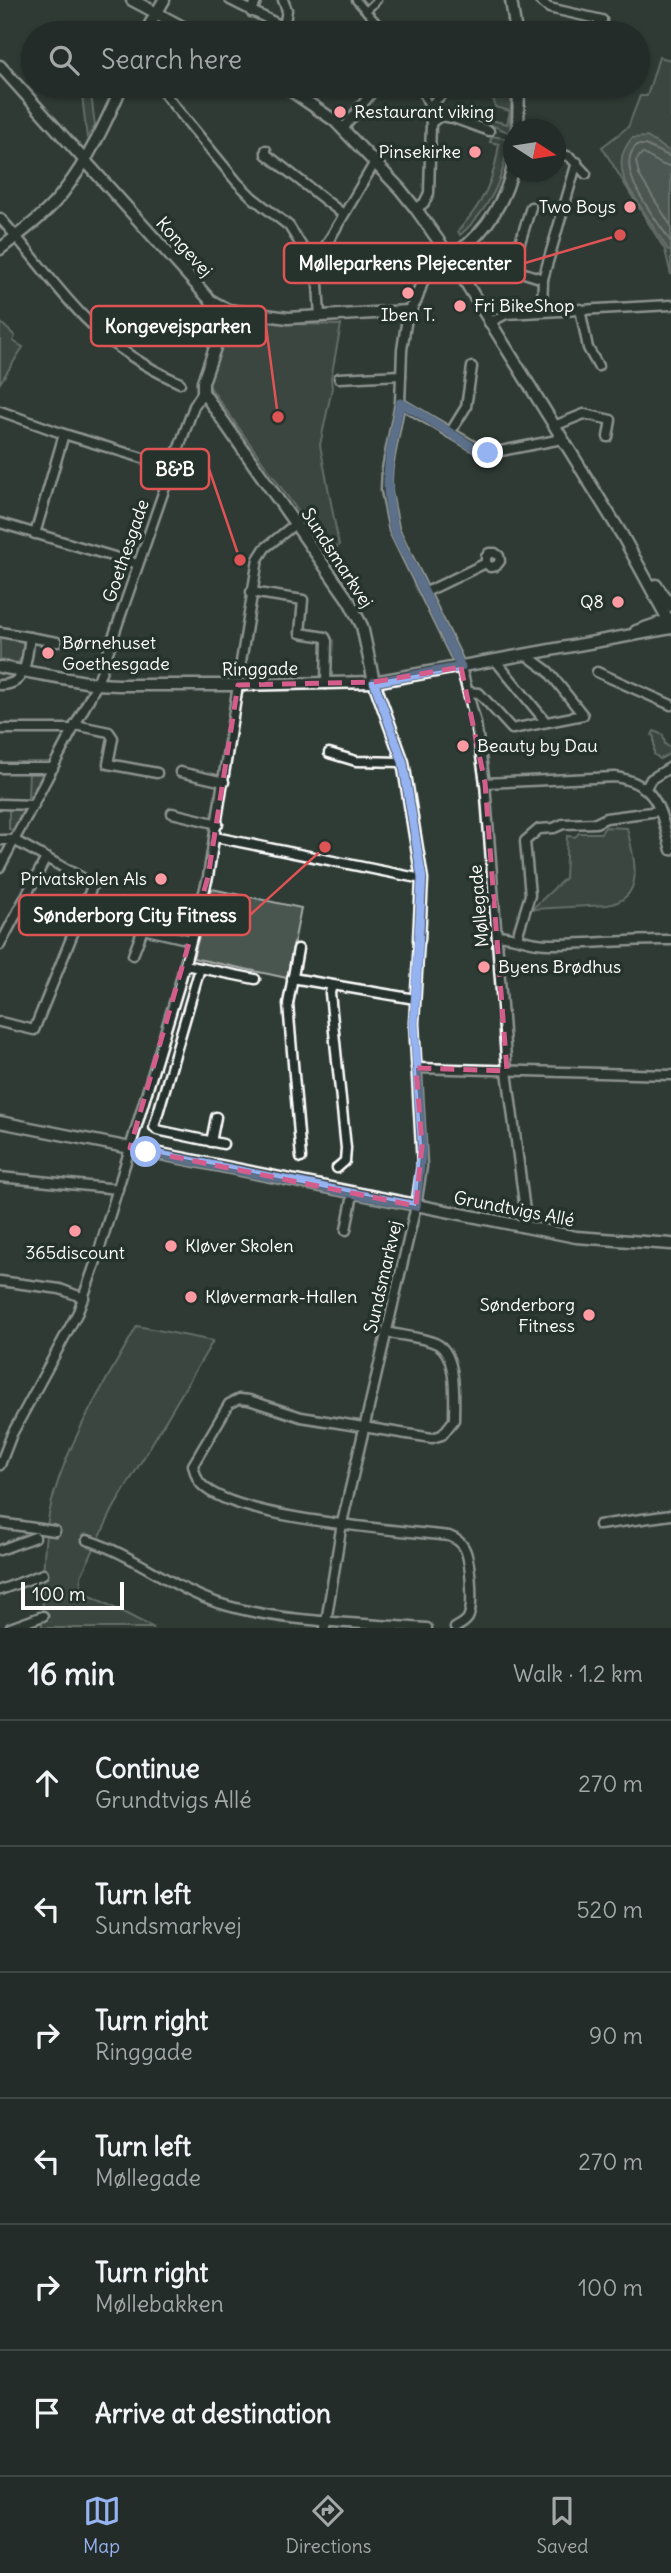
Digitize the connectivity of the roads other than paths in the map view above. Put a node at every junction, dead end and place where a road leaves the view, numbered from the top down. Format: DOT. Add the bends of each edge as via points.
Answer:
graph roads {
  1 [pos="132,0"];
  2 [pos="164,0"];
  3 [pos="257,0"];
  4 [pos="283,0"];
  5 [pos="356,0"];
  6 [pos="377,0"];
  7 [pos="511,0"];
  8 [pos="539,0"];
  9 [pos="234,1"];
  10 [pos="366,11"];
  11 [pos="251,12"];
  12 [pos="156,14"];
  13 [pos="152,21"];
  14 [pos="170,21"];
  15 [pos="268,21"];
  16 [pos="285,21"];
  17 [pos="375,21"];
  18 [pos="514,21"];
  19 [pos="602,21"];
  20 [pos="0,66"];
  21 [pos="21,89"];
  22 [pos="29,98"];
  23 [pos="116,98"];
  24 [pos="168,98"];
  25 [pos="303,98"];
  26 [pos="368,98"];
  27 [pos="426,98"];
  28 [pos="438,98"];
  29 [pos="519,98"];
  30 [pos="429,107"];
  31 [pos="518,119"];
  32 [pos="431,123"];
  33 [pos="344,129"];
  34 [pos="489,131"];
  35 [pos="265,150"];
  36 [pos="566,156"];
  37 [pos="85,161"];
  38 [pos="375,162"];
  39 [pos="577,162"];
  40 [pos="586,174"];
  41 [pos="509,182"];
  42 [pos="531,207"];
  43 [pos="416,209"];
  44 [pos="343,214"];
  45 [pos="0,218"];
  46 [pos="16,236"];
  47 [pos="0,249"];
  48 [pos="450,257"];
  49 [pos="317,267"];
  50 [pos="543,279"];
  51 [pos="671,305"];
  52 [pos="580,309"];
  53 [pos="228,310"];
  54 [pos="408,311"];
  55 [pos="542,311"];
  56 [pos="320,317"];
  57 [pos="489,323"];
  58 [pos="598,366"];
  59 [pos="472,367"];
  60 [pos="401,375"];
  61 [pos="339,378"];
  62 [pos="180,383"];
  63 [pos="203,392"];
  64 [pos="400,403"];
  65 [pos="0,411"];
  66 [pos="554,426"];
  67 [pos="450,433"];
  68 [pos="64,434"];
  69 [pos="608,437"];
  70 [pos="562,439"];
  71 [pos="172,467"];
  72 [pos="0,523"];
  73 [pos="295,524"];
  74 [pos="35,534"];
  75 [pos="486,563"];
  76 [pos="138,564"];
  77 [pos="640,565"];
  78 [pos="251,592"];
  79 [pos="426,592"];
  80 [pos="671,606"];
  81 [pos="670,623"];
  82 [pos="0,632"];
  83 [pos="30,638"];
  84 [pos="57,642"];
  85 [pos="526,655"];
  86 [pos="495,660"];
  87 [pos="0,667"];
  88 [pos="461,667"];
  89 [pos="240,668"];
  90 [pos="24,671"];
  91 [pos="597,672"];
  92 [pos="374,682"];
  93 [pos="97,684"];
  94 [pos="326,684"];
  95 [pos="0,685"];
  96 [pos="238,685"];
  97 [pos="468,692"];
  98 [pos="671,705"];
  99 [pos="546,722"];
  100 [pos="74,727"];
  101 [pos="0,729"];
  102 [pos="329,752"];
  103 [pos="403,762"];
  104 [pos="671,767"];
  105 [pos="0,768"];
  106 [pos="53,768"];
  107 [pos="180,772"];
  108 [pos="157,773"];
  109 [pos="224,782"];
  110 [pos="485,783"];
  111 [pos="646,788"];
  112 [pos="0,804"];
  113 [pos="34,804"];
  114 [pos="659,811"];
  115 [pos="172,813"];
  116 [pos="218,824"];
  117 [pos="215,837"];
  118 [pos="0,840"];
  119 [pos="14,841"];
  120 [pos="671,850"];
  121 [pos="46,858"];
  122 [pos="0,867"];
  123 [pos="422,878"];
  124 [pos="497,935"];
  125 [pos="517,936"];
  126 [pos="191,940"];
  127 [pos="419,940"];
  128 [pos="671,940"];
  129 [pos="0,945"];
  130 [pos="298,949"];
  131 [pos="134,955"];
  132 [pos="184,965"];
  133 [pos="200,968"];
  134 [pos="292,978"];
  135 [pos="255,979"];
  136 [pos="332,985"];
  137 [pos="415,999"];
  138 [pos="0,1022"];
  139 [pos="416,1068"];
  140 [pos="507,1071"];
  141 [pos="671,1074"];
  142 [pos="216,1117"];
  143 [pos="0,1122"];
  144 [pos="211,1142"];
  145 [pos="223,1144"];
  146 [pos="130,1148"];
  147 [pos="301,1158"];
  148 [pos="337,1168"];
  149 [pos="0,1177"];
  150 [pos="118,1189"];
  151 [pos="353,1194"];
  152 [pos="416,1206"];
  153 [pos="522,1227"];
  154 [pos="346,1230"];
  155 [pos="671,1244"];
  156 [pos="0,1281"];
  157 [pos="84,1298"];
  158 [pos="386,1332"];
  159 [pos="364,1429"];
  160 [pos="0,1465"];
  161 [pos="671,1515"];
  162 [pos="0,1523"];
  163 [pos="342,1523"];
  164 [pos="599,1525"];
  165 [pos="55,1531"];
  166 [pos="35,1537"];
  167 [pos="87,1540"];
  168 [pos="0,1550"];
  169 [pos="43,1574"];
  170 [pos="0,1590"];
  171 [pos="43,1616"];
  172 [pos="326,1624"];
  173 [pos="9,1628"];
  174 [pos="427,1628"];
  175 [pos="455,1628"];
  1 -- 12 [label="street"];
  2 -- 12 [label="street"];
  3 -- 11 [label="street"];
  4 -- 16 [label="street"];
  5 -- 10 [label="street"];
  6 -- 10 [label="street"];
  7 -- 18 [label="street"];
  8 -- 19 [label="street" via="550,8"];
  9 -- 11 [label="street"];
  10 -- 17 [label="street"];
  11 -- 15 [label="street"];
  12 -- 13 [label="street"];
  12 -- 14 [label="street"];
  20 -- 21 [label="street, Kongevej"];
  22 -- 37 [label="street, Kongevej"];
  23 -- 37 [label="street"];
  24 -- 49 [label="street" via="237,183 289,226"];
  25 -- 33 [label="street"];
  26 -- 33 [label="street"];
  27 -- 30 [label="street"];
  28 -- 30 [label="street"];
  29 -- 31 [label="street"];
  30 -- 32 [label="street"];
  32 -- 34 [label="street" via="440,116"];
  32 -- 43 [label="street" via="429,193"];
  33 -- 38 [label="street"];
  35 -- 44 [label="street"];
  36 -- 39 [label="street"];
  37 -- 46 [label="street" via="64,192"];
  37 -- 53 [label="street, Kongevej" via="211,300"];
  38 -- 43 [label="street"];
  38 -- 44 [label="street"];
  39 -- 40 [label="street"];
  39 -- 50 [label="street"];
  41 -- 48 [label="street, Møllegade" via="477,236"];
  42 -- 50 [label="street" via="513,265"];
  43 -- 48 [label="street"];
  44 -- 49 [label="street"];
  45 -- 46 [label="street"];
  46 -- 47 [label="street"];
  46 -- 62 [label="street" via="88,322 152,370"];
  48 -- 54 [label="street, Møllegade" via="428,272"];
  48 -- 57 [label="street"];
  49 -- 56 [label="street"];
  50 -- 55 [label="street"];
  51 -- 52 [label="street"];
  52 -- 55 [label="street"];
  52 -- 58 [label="street" via="588,348"];
  53 -- 56 [label="street"];
  53 -- 63 [label="street, Goethesgade"];
  54 -- 56 [label="street"];
  54 -- 60 [label="street, Møllegade"];
  55 -- 57 [label="street" via="506,314"];
  57 -- 66 [label="street"];
  59 -- 67 [label="street" via="466,407"];
  60 -- 61 [label="street"];
  60 -- 64 [label="street, Møllegade"];
  63 -- 71 [label="street, Goethesgade"];
  63 -- 73 [label="street, Sundsmarkvej"];
  64 -- 67 [label="street"];
  64 -- 79 [label="street, Møllegade" via="386,490 394,530"];
  65 -- 68 [label="street"];
  66 -- 69 [label="street" via="584,414 611,420"];
  66 -- 70 [label="street"];
  67 -- 70 [label="street" via="491,453"];
  68 -- 71 [label="street"];
  68 -- 74 [label="street"];
  70 -- 77 [label="street"];
  71 -- 76 [label="street, Goethesgade"];
  72 -- 74 [label="street"];
  73 -- 78 [label="street" via="265,548"];
  73 -- 92 [label="street, Sundsmarkvej" via="356,614"];
  74 -- 76 [label="street"];
  75 -- 79 [label="street"];
  76 -- 93 [label="street, Goethesgade"];
  77 -- 80 [label="street"];
  77 -- 81 [label="street"];
  78 -- 89 [label="street"];
  78 -- 94 [label="street" via="303,600 300,634 324,636 327,641"];
  79 -- 88 [label="street, Møllegade"];
  81 -- 85 [label="street, Ringgade"];
  82 -- 83 [label="street"];
  83 -- 84 [label="street"];
  83 -- 90 [label="street"];
  85 -- 86 [label="street, Ringgade"];
  85 -- 99 [label="street" via="548,671 583,715"];
  86 -- 88 [label="street, Ringgade"];
  86 -- 99 [label="street"];
  87 -- 90 [label="street, Ringgade"];
  88 -- 92 [label="street, Ringgade"];
  88 -- 97 [label="street, Møllegade"];
  90 -- 93 [label="street, Ringgade"];
  90 -- 95 [label="street" via="18,681"];
  91 -- 98 [label="street"];
  92 -- 94 [label="street, Ringgade"];
  92 -- 103 [label="street, Sundsmarkvej"];
  93 -- 96 [label="street, Ringgade"];
  93 -- 100 [label="street, Goethesgade"];
  94 -- 96 [label="street, Ringgade"];
  96 -- 109 [label="street"];
  97 -- 99 [label="street" via="479,693 512,729"];
  97 -- 110 [label="street, Møllegade"];
  100 -- 101 [label="street"];
  100 -- 106 [label="street, Goethesgade"];
  100 -- 108 [label="street" via="109,732 113,738 108,764"];
  102 -- 103 [label="street" via="356,761"];
  103 -- 123 [label="street, Sundsmarkvej"];
  104 -- 111 [label="street" via="651,779"];
  105 -- 106 [label="street"];
  106 -- 113 [label="street, Goethesgade"];
  107 -- 109 [label="street"];
  109 -- 116 [label="street"];
  110 -- 111 [label="street" via="615,778"];
  110 -- 124 [label="street, Møllegade"];
  111 -- 114 [label="street"];
  112 -- 113 [label="street"];
  113 -- 119 [label="street, Goethesgade"];
  114 -- 120 [label="street"];
  114 -- 125 [label="street" via="539,829 525,841 530,895"];
  115 -- 116 [label="street"];
  116 -- 117 [label="street"];
  117 -- 123 [label="street"];
  117 -- 126 [label="street"];
  118 -- 119 [label="street"];
  119 -- 121 [label="street"];
  119 -- 122 [label="street, Goethesgade"];
  121 -- 129 [label="street"];
  121 -- 138 [label="street" via="93,884 34,1030"];
  123 -- 127 [label="street, Sundsmarkvej"];
  124 -- 125 [label="street"];
  124 -- 140 [label="street, Møllegade"];
  125 -- 128 [label="street" via="548,944"];
  126 -- 131 [label="street" via="143,929"];
  126 -- 132 [label="street"];
  127 -- 137 [label="street, Sundsmarkvej"];
  130 -- 134 [label="street"];
  132 -- 133 [label="street"];
  132 -- 146 [label="street"];
  133 -- 135 [label="street"];
  133 -- 144 [label="street" via="154,1127"];
  134 -- 136 [label="street"];
  134 -- 147 [label="street" via="288,1004"];
  136 -- 137 [label="street"];
  136 -- 148 [label="street" via="346,1148 345,1161"];
  137 -- 139 [label="street, Sundsmarkvej"];
  139 -- 140 [label="street"];
  139 -- 152 [label="street, Sundsmarkvej" via="422,1145"];
  140 -- 141 [label="street"];
  140 -- 153 [label="street, Møllegade" via="525,1211"];
  142 -- 144 [label="street"];
  143 -- 146 [label="street, Grundtvigs Allé"];
  144 -- 145 [label="street"];
  146 -- 150 [label="street"];
  146 -- 151 [label="street, Grundtvigs Allé"];
  149 -- 150 [label="street"];
  150 -- 157 [label="street"];
  151 -- 152 [label="street, Grundtvigs Allé"];
  151 -- 154 [label="street"];
  152 -- 153 [label="street, Grundtvigs Allé"];
  152 -- 158 [label="street, Sundsmarkvej"];
  153 -- 155 [label="street, Grundtvigs Allé" via="576,1237"];
  156 -- 157 [label="street" via="60,1289"];
  157 -- 160 [label="street"];
  158 -- 159 [label="street, Sundsmarkvej"];
  158 -- 159 [label="street" via="436,1343 446,1350 451,1360 454,1420 442,1435 432,1438"];
  159 -- 163 [label="street, Sundsmarkvej"];
  159 -- 163 [label="street" via="239,1399 229,1404 193,1465 201,1485 245,1506"];
  161 -- 164 [label="street"];
  162 -- 165 [label="street"];
  163 -- 172 [label="street, Sundsmarkvej"];
  163 -- 175 [label="street" via="457,1540 468,1560 471,1606 464,1623"];
  166 -- 168 [label="street"];
  167 -- 172 [label="street" via="218,1603"];
  169 -- 170 [label="street"];
  171 -- 173 [label="street"];
  172 -- 174 [label="street"];
}
